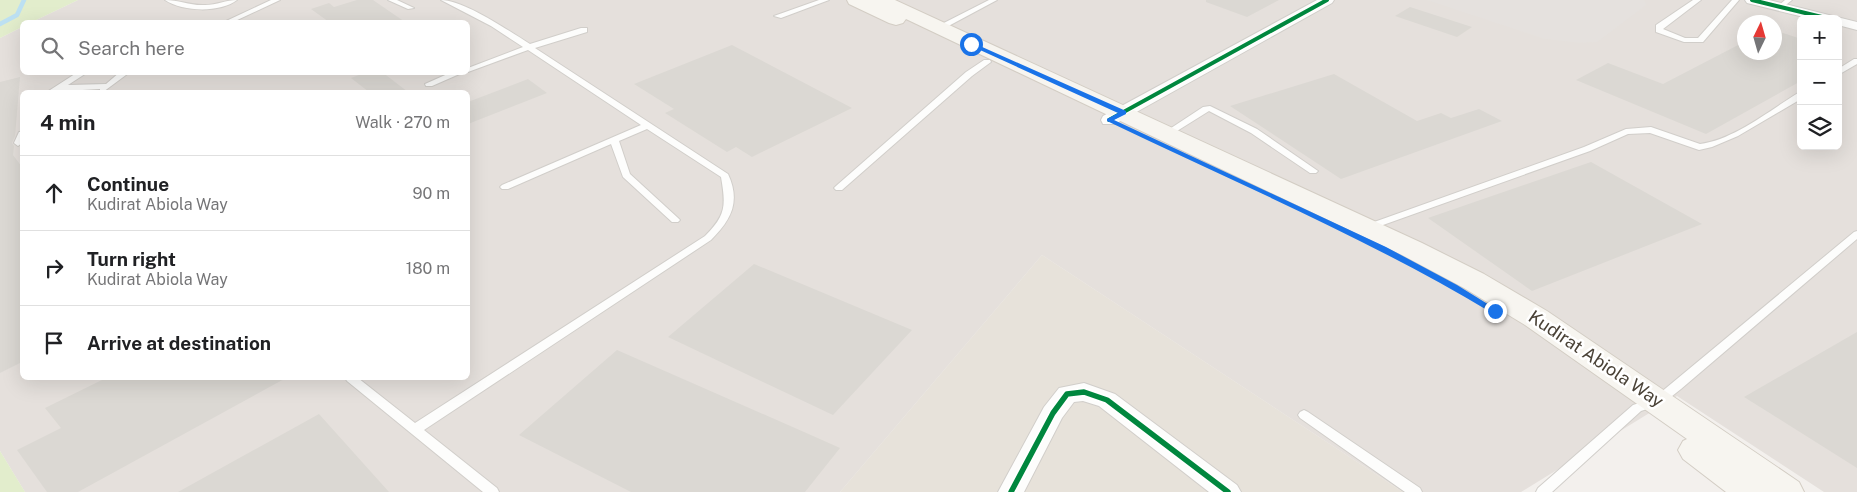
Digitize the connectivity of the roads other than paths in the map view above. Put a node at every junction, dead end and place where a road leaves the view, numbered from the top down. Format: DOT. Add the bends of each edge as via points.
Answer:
graph roads {
  1 [pos="168,0"];
  2 [pos="234,0"];
  3 [pos="277,0"];
  4 [pos="391,0"];
  5 [pos="444,0"];
  6 [pos="826,0"];
  7 [pos="856,0"];
  8 [pos="880,0"];
  9 [pos="994,0"];
  10 [pos="1327,0"];
  11 [pos="1698,0"];
  12 [pos="1736,0"];
  13 [pos="1752,0"];
  14 [pos="1785,3"];
  15 [pos="410,8"];
  16 [pos="1819,15"];
  17 [pos="778,16"];
  18 [pos="232,20"];
  19 [pos="1842,22"];
  20 [pos="1857,26"];
  21 [pos="938,28"];
  22 [pos="584,30"];
  23 [pos="529,47"];
  24 [pos="1857,61"];
  25 [pos="987,62"];
  26 [pos="470,69"];
  27 [pos="1842,70"];
  28 [pos="79,75"];
  29 [pos="122,75"];
  30 [pos="452,75"];
  31 [pos="429,84"];
  32 [pos="108,86"];
  33 [pos="54,90"];
  34 [pos="103,90"];
  35 [pos="1797,97"];
  36 [pos="1116,116"];
  37 [pos="648,125"];
  38 [pos="1166,134"];
  39 [pos="20,138"];
  40 [pos="614,140"];
  41 [pos="18,143"];
  42 [pos="1313,171"];
  43 [pos="505,188"];
  44 [pos="840,188"];
  45 [pos="675,220"];
  46 [pos="1366,228"];
  47 [pos="1857,234"];
  48 [pos="353,380"];
  49 [pos="1648,404"];
  50 [pos="1304,414"];
  51 [pos="414,430"];
  52 [pos="492,492"];
  53 [pos="1011,492"];
  54 [pos="1228,492"];
  55 [pos="1414,492"];
  56 [pos="1543,492"];
  57 [pos="1752,492"];
  58 [pos="1786,492"];
  1 -- 2 [label="lane" via="201,9 215,8"];
  3 -- 18 [label="lane"];
  4 -- 15 [label="lane"];
  5 -- 23 [label="lane" via="494,24"];
  6 -- 17 [label="lane"];
  7 -- 25 [label="main road, Kudirat Abiola Way"];
  8 -- 21 [label="main road, Kudirat Abiola Way"];
  9 -- 21 [label="lane"];
  10 -- 36 [label="street"];
  11 -- 12 [label="lane" via="1658,30 1684,40 1700,40"];
  13 -- 14 [label="street"];
  14 -- 16 [label="street"];
  19 -- 20 [label="street"];
  21 -- 36 [label="main road, Kudirat Abiola Way"];
  22 -- 23 [label="lane"];
  23 -- 26 [label="lane"];
  23 -- 37 [label="lane"];
  24 -- 27 [label="lane"];
  25 -- 36 [label="main road, Kudirat Abiola Way"];
  25 -- 44 [label="lane" via="969,74"];
  28 -- 33 [label="lane"];
  29 -- 32 [label="lane"];
  30 -- 31 [label="lane"];
  32 -- 33 [label="lane"];
  32 -- 34 [label="lane"];
  35 -- 46 [label="lane" via="1708,147 1699,147 1650,130 1626,132"];
  36 -- 38 [label="main road, Kudirat Abiola Way"];
  36 -- 49 [label="main road, Kudirat Abiola Way" via="1454,287"];
  37 -- 40 [label="lane"];
  37 -- 51 [label="lane" via="725,176 731,206 723,224 708,238"];
  38 -- 42 [label="lane" via="1210,108 1254,131"];
  38 -- 46 [label="main road, Kudirat Abiola Way"];
  39 -- 41 [label="lane"];
  40 -- 43 [label="lane"];
  40 -- 45 [label="lane" via="626,175"];
  46 -- 49 [label="main road, Kudirat Abiola Way" via="1474,281 1536,318"];
  47 -- 49 [label="lane"];
  48 -- 51 [label="lane"];
  49 -- 56 [label="lane"];
  49 -- 57 [label="main road, Kudirat Abiola Way"];
  49 -- 58 [label="main road, Kudirat Abiola Way"];
  50 -- 55 [label="lane"];
  51 -- 52 [label="lane"];
  53 -- 54 [label="street" via="1052,413 1067,394 1084,392 1107,400"];
}
